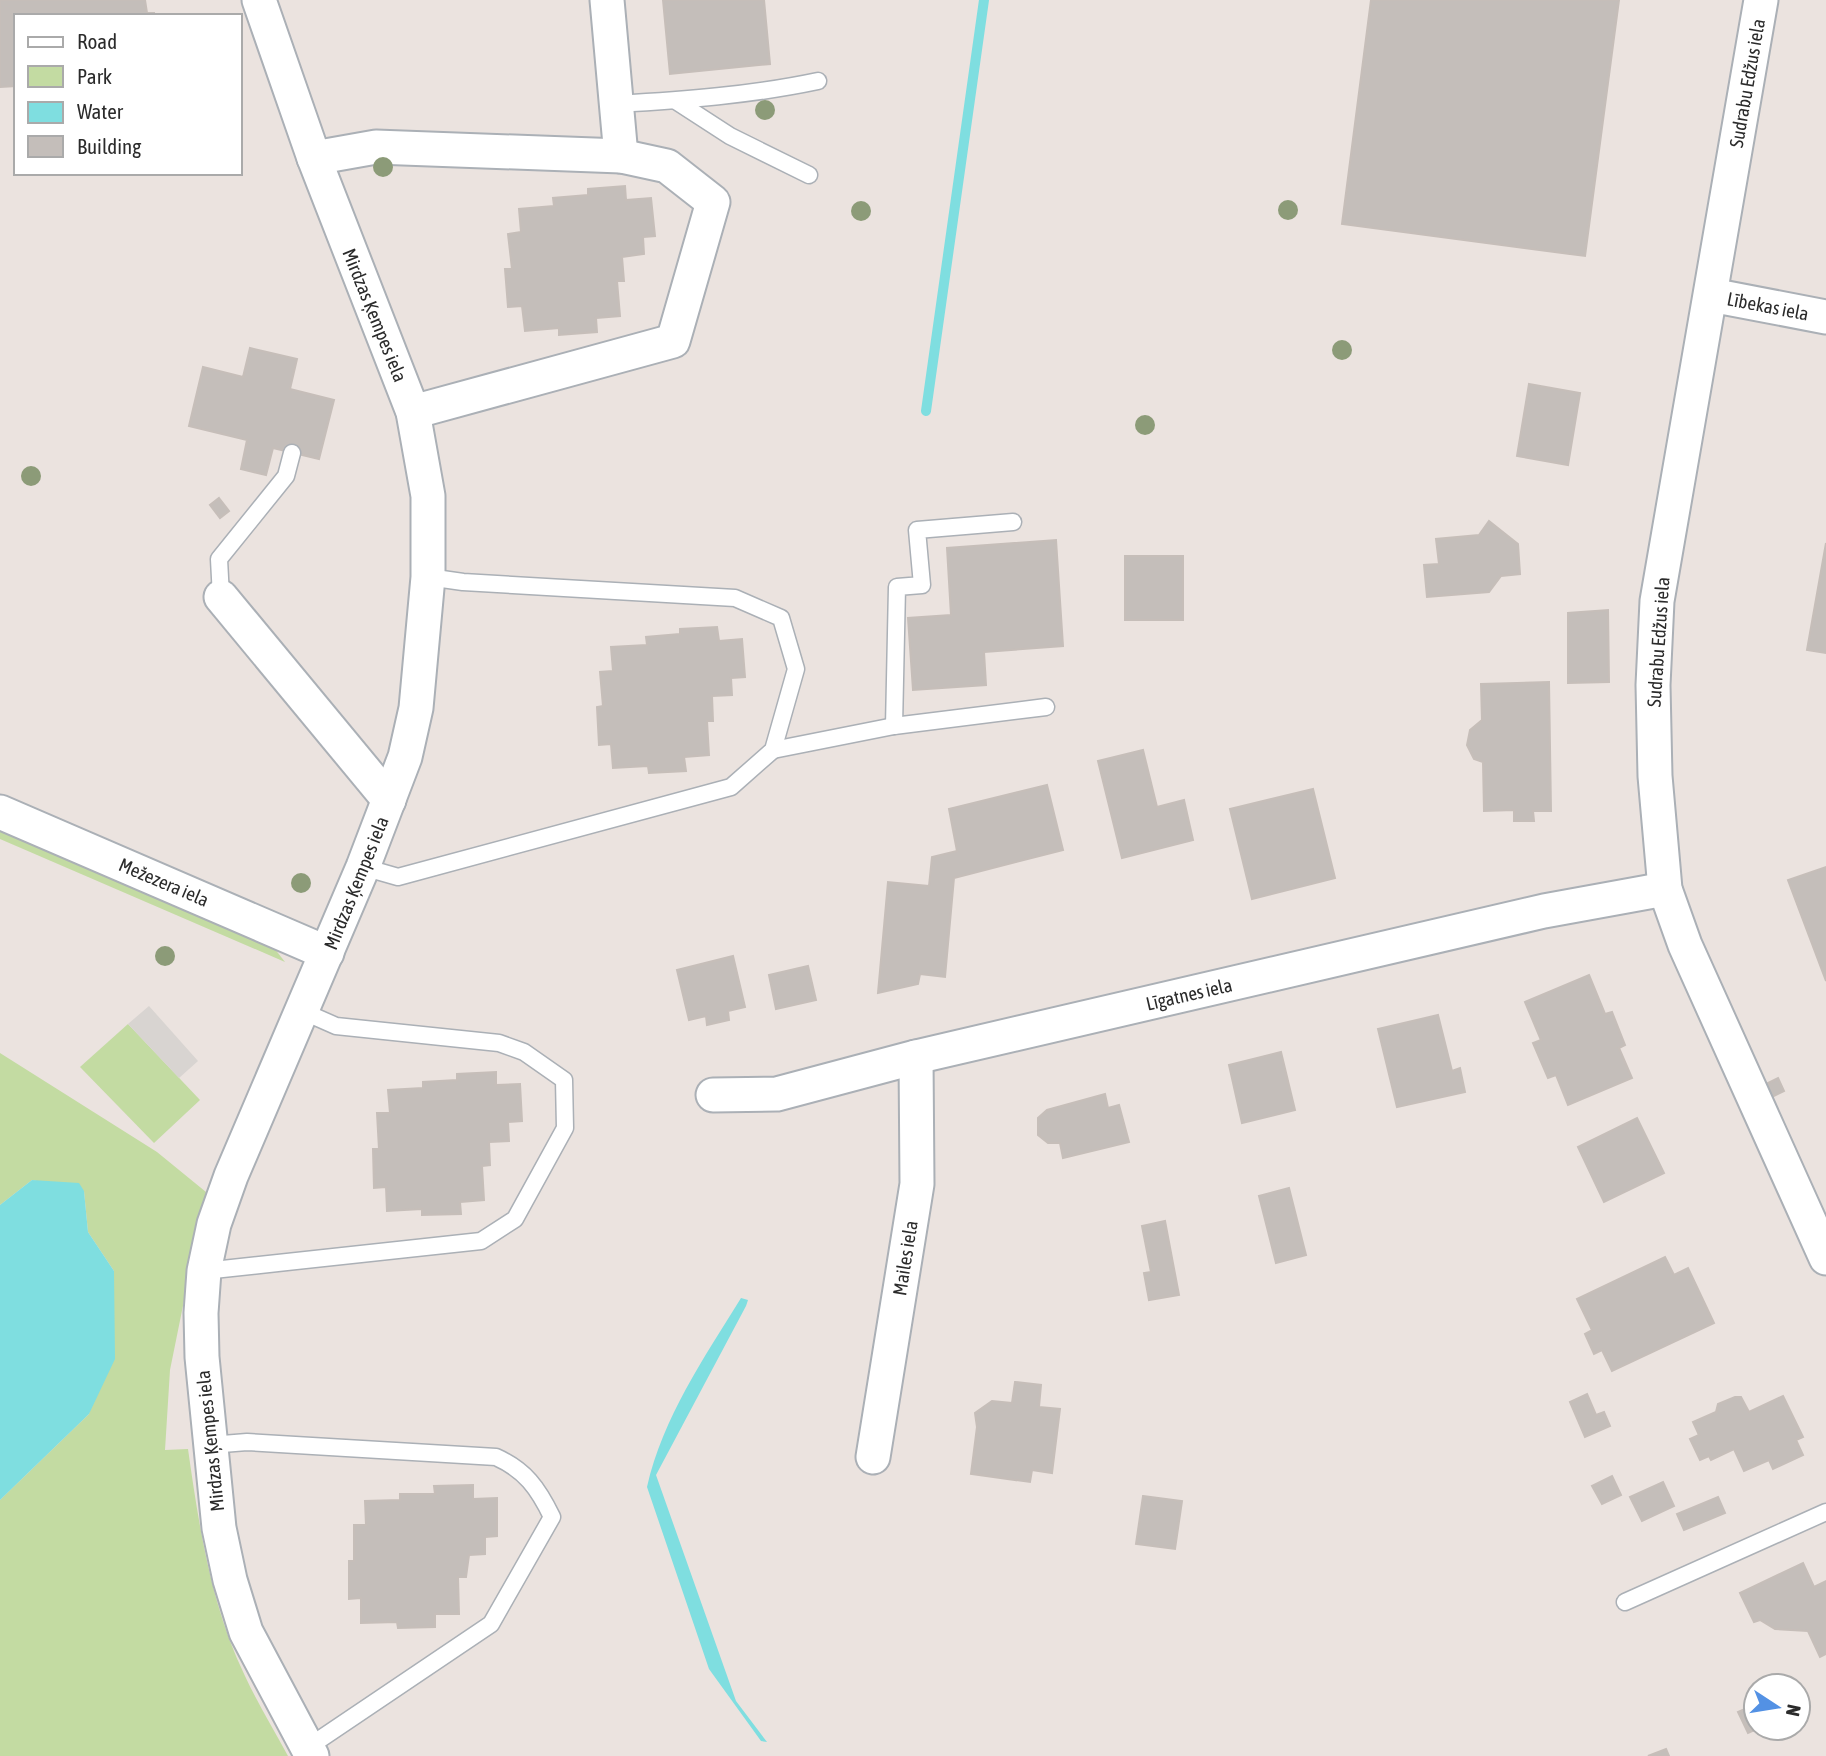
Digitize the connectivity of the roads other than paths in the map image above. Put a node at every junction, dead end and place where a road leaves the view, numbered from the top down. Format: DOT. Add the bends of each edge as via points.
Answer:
graph roads {
  1 [pos="259,0"];
  2 [pos="607,0"];
  3 [pos="1761,0"];
  4 [pos="818,81"];
  5 [pos="676,101"];
  6 [pos="617,104"];
  7 [pos="621,156"];
  8 [pos="314,158"];
  9 [pos="809,175"];
  10 [pos="1711,295"];
  11 [pos="1826,317"];
  12 [pos="413,412"];
  13 [pos="292,453"];
  14 [pos="1013,522"];
  15 [pos="428,577"];
  16 [pos="221,597"];
  17 [pos="1046,707"];
  18 [pos="894,726"];
  19 [pos="773,750"];
  20 [pos="389,800"];
  21 [pos="0,812"];
  22 [pos="363,867"];
  23 [pos="1665,889"];
  24 [pos="327,953"];
  25 [pos="302,1011"];
  26 [pos="916,1057"];
  27 [pos="713,1095"];
  28 [pos="1826,1258"];
  29 [pos="204,1271"];
  30 [pos="209,1445"];
  31 [pos="873,1457"];
  32 [pos="1826,1512"];
  33 [pos="1625,1602"];
  34 [pos="309,1752"];
  1 -- 8 [label="street, Mirdzas Ķempes iela"];
  2 -- 6 [label="street"];
  3 -- 10 [label="street, Sudrabu Edžus iela"];
  4 -- 5 [label="lane"];
  5 -- 6 [label="lane"];
  5 -- 9 [label="lane" via="730,136"];
  6 -- 7 [label="street"];
  7 -- 8 [label="street" via="376,148"];
  7 -- 12 [label="street" via="667,166 713,202 673,341"];
  8 -- 12 [label="street, Mirdzas Ķempes iela"];
  10 -- 11 [label="street, Lībekas iela"];
  10 -- 23 [label="street, Sudrabu Edžus iela" via="1657,601 1655,776"];
  12 -- 15 [label="street, Mirdzas Ķempes iela" via="428,496"];
  13 -- 16 [label="lane" via="286,476 219,559"];
  14 -- 18 [label="lane" via="917,530 922,585 897,587"];
  15 -- 19 [label="lane" via="735,598 781,618 796,669"];
  15 -- 20 [label="street, Mirdzas Ķempes iela" via="416,708"];
  16 -- 20 [label="street"];
  17 -- 18 [label="lane"];
  18 -- 19 [label="lane"];
  19 -- 22 [label="lane" via="731,787 398,877"];
  20 -- 22 [label="street, Mirdzas Ķempes iela"];
  21 -- 24 [label="street, Mežezera iela"];
  22 -- 24 [label="street, Mirdzas Ķempes iela"];
  23 -- 26 [label="street, Līgatnes iela" via="1544,911"];
  23 -- 28 [label="street, Sudrabu Edžus iela" via="1685,945"];
  24 -- 25 [label="street, Mirdzas Ķempes iela"];
  25 -- 29 [label="street, Mirdzas Ķempes iela" via="231,1175"];
  25 -- 29 [label="lane" via="336,1026 485,1040 524,1052 564,1080 565,1128 515,1219 481,1241"];
  26 -- 27 [label="street, Līgatnes iela" via="777,1094"];
  26 -- 31 [label="street, Mailes iela" via="917,1184"];
  29 -- 30 [label="street, Mirdzas Ķempes iela" via="202,1357"];
  30 -- 34 [label="street, Mirdzas Ķempes iela" via="225,1554 246,1632"];
  30 -- 34 [label="lane" via="247,1442 496,1457 519,1467 540,1491 552,1517 491,1624"];
  32 -- 33 [label="lane"];
}
